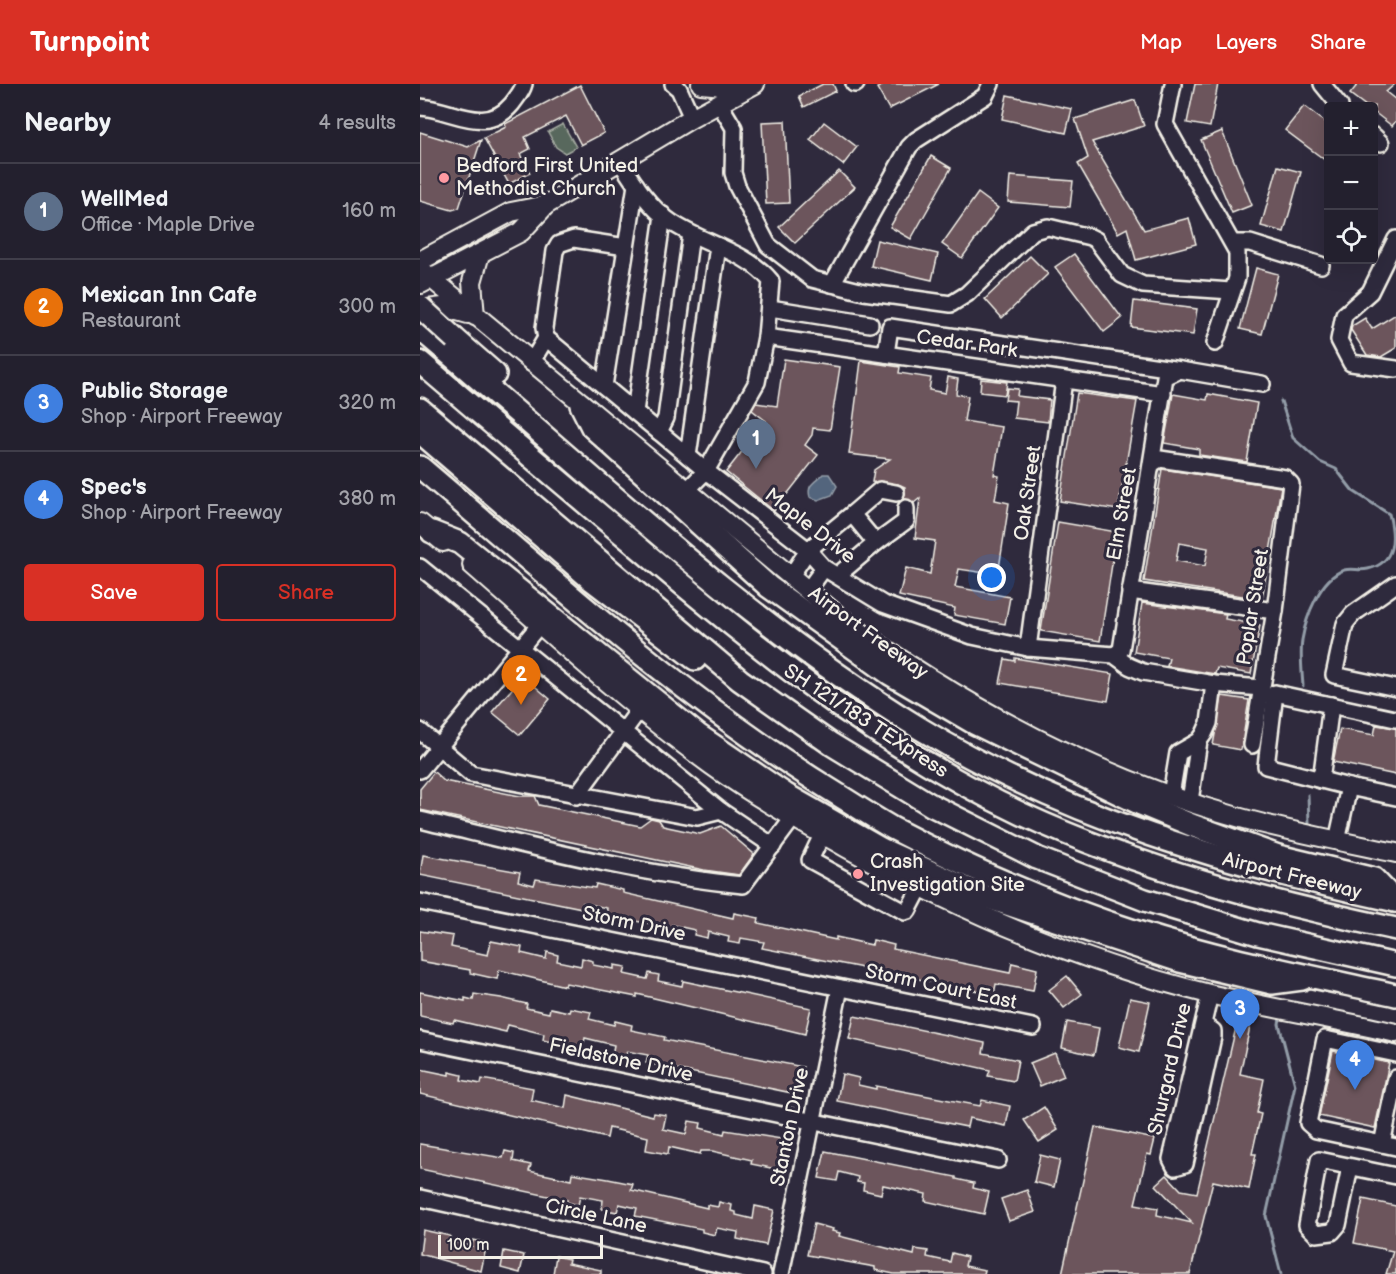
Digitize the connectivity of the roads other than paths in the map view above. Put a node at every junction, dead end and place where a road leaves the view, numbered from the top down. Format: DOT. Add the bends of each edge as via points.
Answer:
graph roads {
  1 [pos="524,84"];
  2 [pos="673,84"];
  3 [pos="701,84"];
  4 [pos="991,84"];
  5 [pos="1173,84"];
  6 [pos="1325,85"];
  7 [pos="752,86"];
  8 [pos="1337,102"];
  9 [pos="719,103"];
  10 [pos="420,107"];
  11 [pos="692,118"];
  12 [pos="620,161"];
  13 [pos="636,185"];
  14 [pos="546,205"];
  15 [pos="663,215"];
  16 [pos="691,234"];
  17 [pos="1396,239"];
  18 [pos="1233,243"];
  19 [pos="718,246"];
  20 [pos="626,247"];
  21 [pos="480,254"];
  22 [pos="420,261"];
  23 [pos="1321,265"];
  24 [pos="424,277"];
  25 [pos="832,284"];
  26 [pos="1231,291"];
  27 [pos="420,308"];
  28 [pos="770,308"];
  29 [pos="475,316"];
  30 [pos="870,324"];
  31 [pos="420,329"];
  32 [pos="766,337"];
  33 [pos="546,338"];
  34 [pos="448,343"];
  35 [pos="1215,343"];
  36 [pos="886,354"];
  37 [pos="420,362"];
  38 [pos="531,363"];
  39 [pos="1396,369"];
  40 [pos="1180,370"];
  41 [pos="1064,380"];
  42 [pos="1262,384"];
  43 [pos="604,386"];
  44 [pos="1163,394"];
  45 [pos="581,405"];
  46 [pos="420,409"];
  47 [pos="635,412"];
  48 [pos="420,432"];
  49 [pos="659,432"];
  50 [pos="688,456"];
  51 [pos="1152,464"];
  52 [pos="420,467"];
  53 [pos="705,471"];
  54 [pos="686,491"];
  55 [pos="896,493"];
  56 [pos="906,508"];
  57 [pos="852,514"];
  58 [pos="426,528"];
  59 [pos="876,543"];
  60 [pos="808,550"];
  61 [pos="420,567"];
  62 [pos="824,568"];
  63 [pos="838,575"];
  64 [pos="791,576"];
  65 [pos="1396,584"];
  66 [pos="808,590"];
  67 [pos="1130,591"];
  68 [pos="1275,611"];
  69 [pos="540,624"];
  70 [pos="521,648"];
  71 [pos="1028,648"];
  72 [pos="1114,655"];
  73 [pos="1214,684"];
  74 [pos="1261,688"];
  75 [pos="1396,688"];
  76 [pos="1331,705"];
  77 [pos="639,710"];
  78 [pos="782,711"];
  79 [pos="1395,719"];
  80 [pos="420,731"];
  81 [pos="623,732"];
  82 [pos="1199,741"];
  83 [pos="1252,746"];
  84 [pos="439,747"];
  85 [pos="420,770"];
  86 [pos="1321,780"];
  87 [pos="1349,787"];
  88 [pos="1171,795"];
  89 [pos="576,796"];
  90 [pos="1396,797"];
  91 [pos="1190,801"];
  92 [pos="721,811"];
  93 [pos="793,818"];
  94 [pos="420,820"];
  95 [pos="822,835"];
  96 [pos="1337,841"];
  97 [pos="772,846"];
  98 [pos="1396,853"];
  99 [pos="920,888"];
  100 [pos="1395,901"];
  101 [pos="420,902"];
  102 [pos="1396,929"];
  103 [pos="1396,964"];
  104 [pos="1314,977"];
  105 [pos="840,988"];
  106 [pos="1210,994"];
  107 [pos="1396,995"];
  108 [pos="1033,1027"];
  109 [pos="1396,1032"];
  110 [pos="420,1040"];
  111 [pos="1396,1054"];
  112 [pos="1396,1078"];
  113 [pos="813,1121"];
  114 [pos="1389,1145"];
  115 [pos="1171,1155"];
  116 [pos="998,1160"];
  117 [pos="1350,1167"];
  118 [pos="1396,1176"];
  119 [pos="420,1198"];
  120 [pos="763,1274"];
  121 [pos="781,1274"];
  1 -- 10 [label="street" via="507,110 493,119 480,121"];
  2 -- 11 [label="street"];
  3 -- 7 [label="main road"];
  4 -- 25 [label="street" via="985,96 909,147"];
  5 -- 18 [label="street" via="1165,124"];
  6 -- 8 [label="street"];
  7 -- 9 [label="main road"];
  9 -- 11 [label="main road"];
  9 -- 25 [label="street" via="734,128 736,186 768,245 812,279"];
  11 -- 12 [label="main road"];
  12 -- 13 [label="street"];
  12 -- 14 [label="main road"];
  13 -- 15 [label="street"];
  13 -- 20 [label="street"];
  14 -- 21 [label="main road" via="521,232"];
  14 -- 22 [label="main road" via="511,212"];
  15 -- 16 [label="street"];
  15 -- 47 [label="street"];
  16 -- 19 [label="street"];
  16 -- 49 [label="street" via="666,418"];
  17 -- 39 [label="street" via="1370,292 1344,315 1339,340 1352,363"];
  18 -- 23 [label="street" via="1250,243"];
  18 -- 26 [label="street" via="1238,261"];
  19 -- 28 [label="street" via="749,261 771,280"];
  19 -- 50 [label="street"];
  20 -- 33 [label="street" via="574,239 559,244 544,328"];
  20 -- 43 [label="street"];
  21 -- 24 [label="main road"];
  21 -- 29 [label="main road" via="472,282"];
  24 -- 29 [label="main road, Airport Freeway"];
  25 -- 26 [label="street" via="951,304 967,294 1033,231 1048,227 1096,240 1127,280 1143,285"];
  26 -- 35 [label="street"];
  27 -- 29 [label="main road" via="443,307"];
  27 -- 34 [label="highway, bridge"];
  28 -- 30 [label="street"];
  28 -- 32 [label="street"];
  29 -- 38 [label="main road, Airport Freeway"];
  31 -- 34 [label="highway"];
  32 -- 36 [label="street, Cedar Park"];
  32 -- 53 [label="street" via="757,382"];
  33 -- 38 [label="street"];
  33 -- 43 [label="street, Maple Drive"];
  34 -- 100 [label="highway, Airport Freeway" via="646,507 659,534 797,645 923,730 1079,809 1199,853"];
  36 -- 40 [label="street" via="890,327"];
  36 -- 41 [label="street, Cedar Park"];
  37 -- 102 [label="highway, SH 121/183 TEXpress" via="775,661 871,729 963,784 1024,815 1154,866 1313,911"];
  38 -- 45 [label="main road, Airport Freeway"];
  40 -- 42 [label="street"];
  40 -- 44 [label="street, Elm Street" via="1166,377"];
  41 -- 44 [label="street, Cedar Park"];
  41 -- 71 [label="street, Oak Street"];
  43 -- 47 [label="street, Maple Drive"];
  44 -- 51 [label="street, Elm Street"];
  45 -- 54 [label="main road, Airport Freeway"];
  45 -- 100 [label="highway" via="592,427 769,586 890,674 974,723 1141,804 1278,856 1374,879"];
  46 -- 78 [label="highway, SH 121/183 TEXpress" via="740,680"];
  47 -- 49 [label="street, Maple Drive"];
  48 -- 78 [label="highway" via="649,624 732,686"];
  49 -- 50 [label="street, Maple Drive"];
  50 -- 53 [label="street, Maple Drive"];
  51 -- 67 [label="street, Elm Street"];
  51 -- 68 [label="street, Poplar Street" via="1160,459 1285,478 1291,484"];
  52 -- 104 [label="highway" via="710,709 890,827 972,867 1138,932"];
  53 -- 54 [label="street"];
  53 -- 60 [label="street, Maple Drive"];
  54 -- 64 [label="main road, Airport Freeway"];
  55 -- 57 [label="street" via="880,490"];
  56 -- 59 [label="street" via="906,521"];
  57 -- 59 [label="street"];
  57 -- 60 [label="street"];
  58 -- 69 [label="main road"];
  58 -- 104 [label="highway" via="459,543 706,741 880,849 997,900 1180,961 1272,984"];
  59 -- 63 [label="street"];
  60 -- 62 [label="street, Maple Drive"];
  60 -- 64 [label="street"];
  61 -- 70 [label="street"];
  62 -- 63 [label="street, Maple Drive"];
  62 -- 66 [label="street"];
  63 -- 71 [label="street, Maple Drive" via="883,604 972,636"];
  64 -- 66 [label="main road, Airport Freeway"];
  65 -- 75 [label="street" via="1345,624 1334,675"];
  66 -- 88 [label="main road, Airport Freeway" via="903,663 978,709 1048,744"];
  67 -- 68 [label="street"];
  67 -- 72 [label="street, Elm Street" via="1121,651"];
  68 -- 74 [label="street, Poplar Street"];
  69 -- 70 [label="street"];
  69 -- 77 [label="main road"];
  70 -- 81 [label="street"];
  70 -- 84 [label="street"];
  71 -- 72 [label="street, Maple Drive"];
  72 -- 73 [label="street, Maple Drive" via="1143,672"];
  73 -- 74 [label="street, Maple Drive"];
  73 -- 82 [label="street" via="1209,723"];
  74 -- 83 [label="street, Poplar Street"];
  76 -- 79 [label="street"];
  76 -- 86 [label="street"];
  76 -- 86 [label="street" via="1275,693 1266,766"];
  77 -- 81 [label="street"];
  77 -- 93 [label="main road" via="713,766"];
  78 -- 103 [label="highway, SH 121/183 TEXpress" via="931,805 1092,881 1246,931"];
  80 -- 84 [label="street"];
  81 -- 89 [label="street"];
  81 -- 92 [label="street"];
  82 -- 88 [label="street" via="1178,753"];
  82 -- 91 [label="street"];
  84 -- 85 [label="street"];
  84 -- 89 [label="street" via="471,774"];
  86 -- 87 [label="street"];
  87 -- 90 [label="street"];
  87 -- 96 [label="street"];
  88 -- 91 [label="main road, Airport Freeway"];
  89 -- 92 [label="street" via="697,818"];
  91 -- 96 [label="main road, Airport Freeway" via="1239,818"];
  92 -- 97 [label="street"];
  93 -- 95 [label="main road"];
  93 -- 97 [label="street"];
  94 -- 97 [label="street" via="550,850 743,885"];
  95 -- 99 [label="main road"];
  95 -- 99 [label="street" via="810,860 904,912"];
  96 -- 98 [label="main road, Airport Freeway"];
  99 -- 106 [label="main road" via="1068,950"];
  101 -- 105 [label="street, Storm Drive"];
  104 -- 107 [label="highway"];
  105 -- 108 [label="street, Storm Court East"];
  105 -- 113 [label="street, Stanton Drive"];
  106 -- 109 [label="main road"];
  106 -- 115 [label="street, Shurgard Drive"];
  110 -- 113 [label="street, Fieldstone Drive"];
  111 -- 114 [label="street" via="1325,1039 1308,1123 1316,1130"];
  112 -- 114 [label="street"];
  113 -- 116 [label="street, Fieldstone Drive"];
  113 -- 121 [label="street, Stanton Drive"];
  117 -- 117 [label="street" via="1319,1160 1307,1224 1316,1234 1332,1232 1338,1225"];
  117 -- 118 [label="street"];
  119 -- 120 [label="street, Circle Lane"];
}
